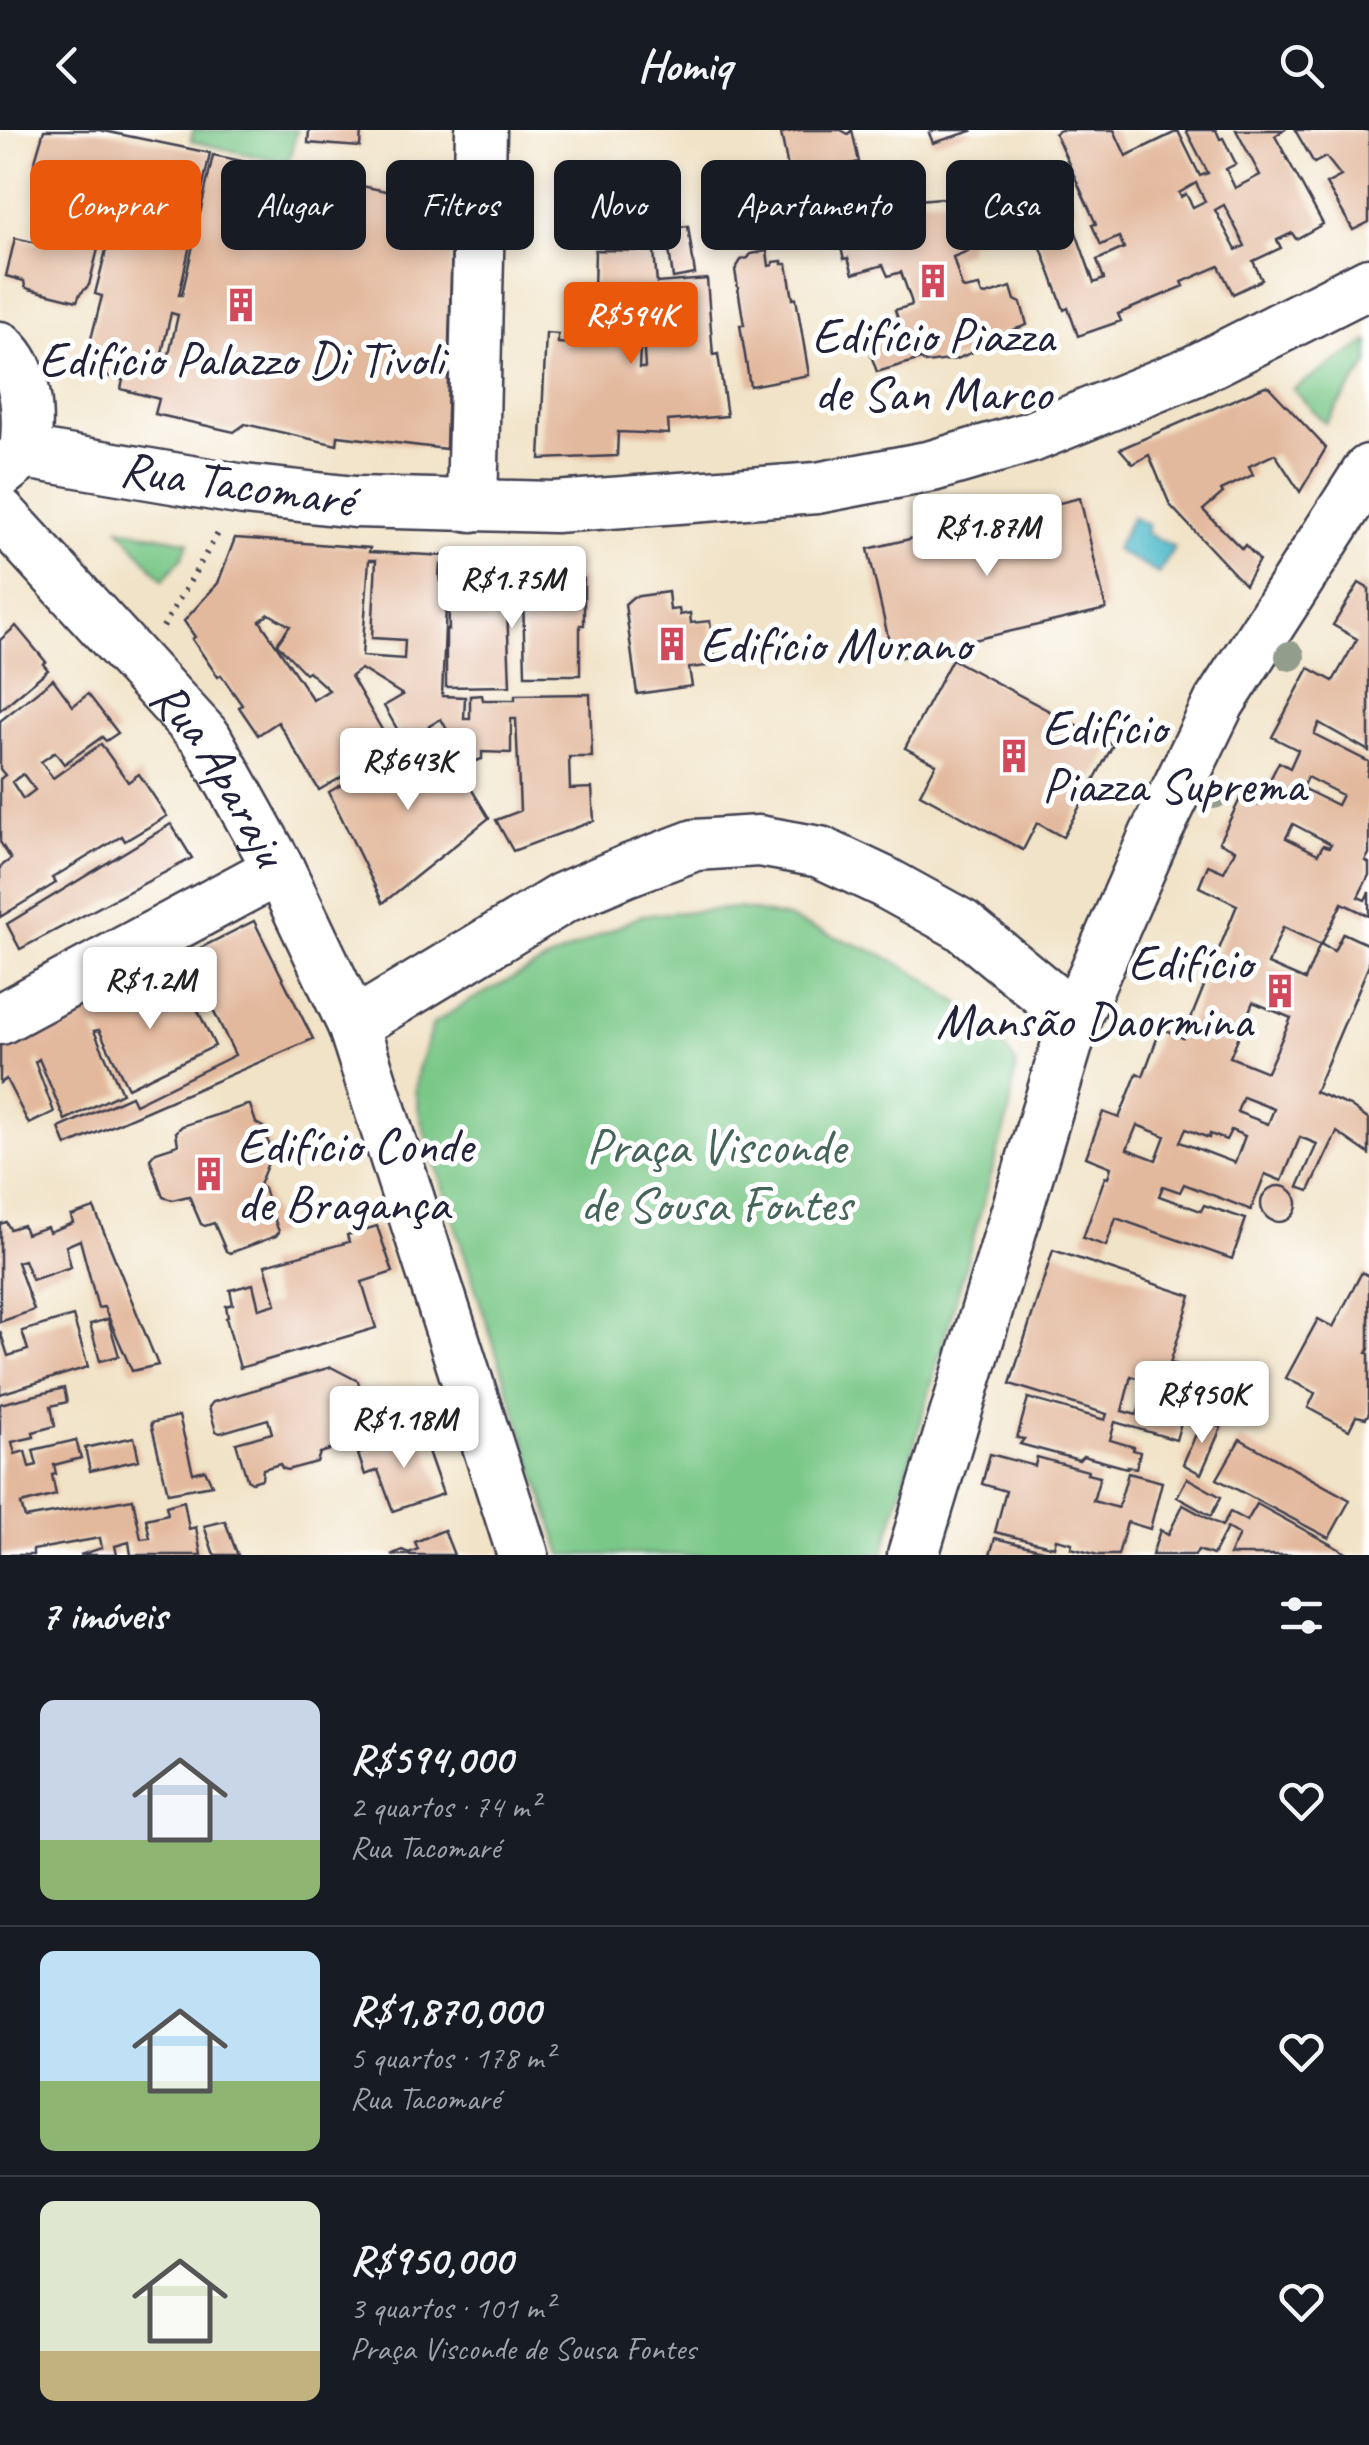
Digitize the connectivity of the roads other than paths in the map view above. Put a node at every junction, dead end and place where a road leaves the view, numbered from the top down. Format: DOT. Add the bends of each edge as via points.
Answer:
graph roads {
  1 [pos="482,130"];
  2 [pos="1369,283"];
  3 [pos="0,347"];
  4 [pos="12,463"];
  5 [pos="1369,470"];
  6 [pos="472,506"];
  7 [pos="0,512"];
  8 [pos="280,869"];
  9 [pos="1075,1018"];
  10 [pos="0,1020"];
  11 [pos="353,1025"];
  12 [pos="524,1555"];
  13 [pos="913,1555"];
  1 -- 6 [label="street"];
  2 -- 6 [label="street, Rua Tacomaré" via="1194,370 1031,437 932,466 817,488 556,507"];
  3 -- 4 [label="street" via="26,398 28,426"];
  4 -- 6 [label="street, Rua Tacomaré" via="356,502"];
  5 -- 9 [label="street" via="1219,704"];
  7 -- 8 [label="street, Rua Aparaju" via="206,738"];
  8 -- 10 [label="street"];
  8 -- 11 [label="street, Rua Aparaju"];
  9 -- 11 [label="street" via="962,925 820,852 759,841 694,846 563,898"];
  9 -- 13 [label="street"];
  11 -- 12 [label="street"];
}
